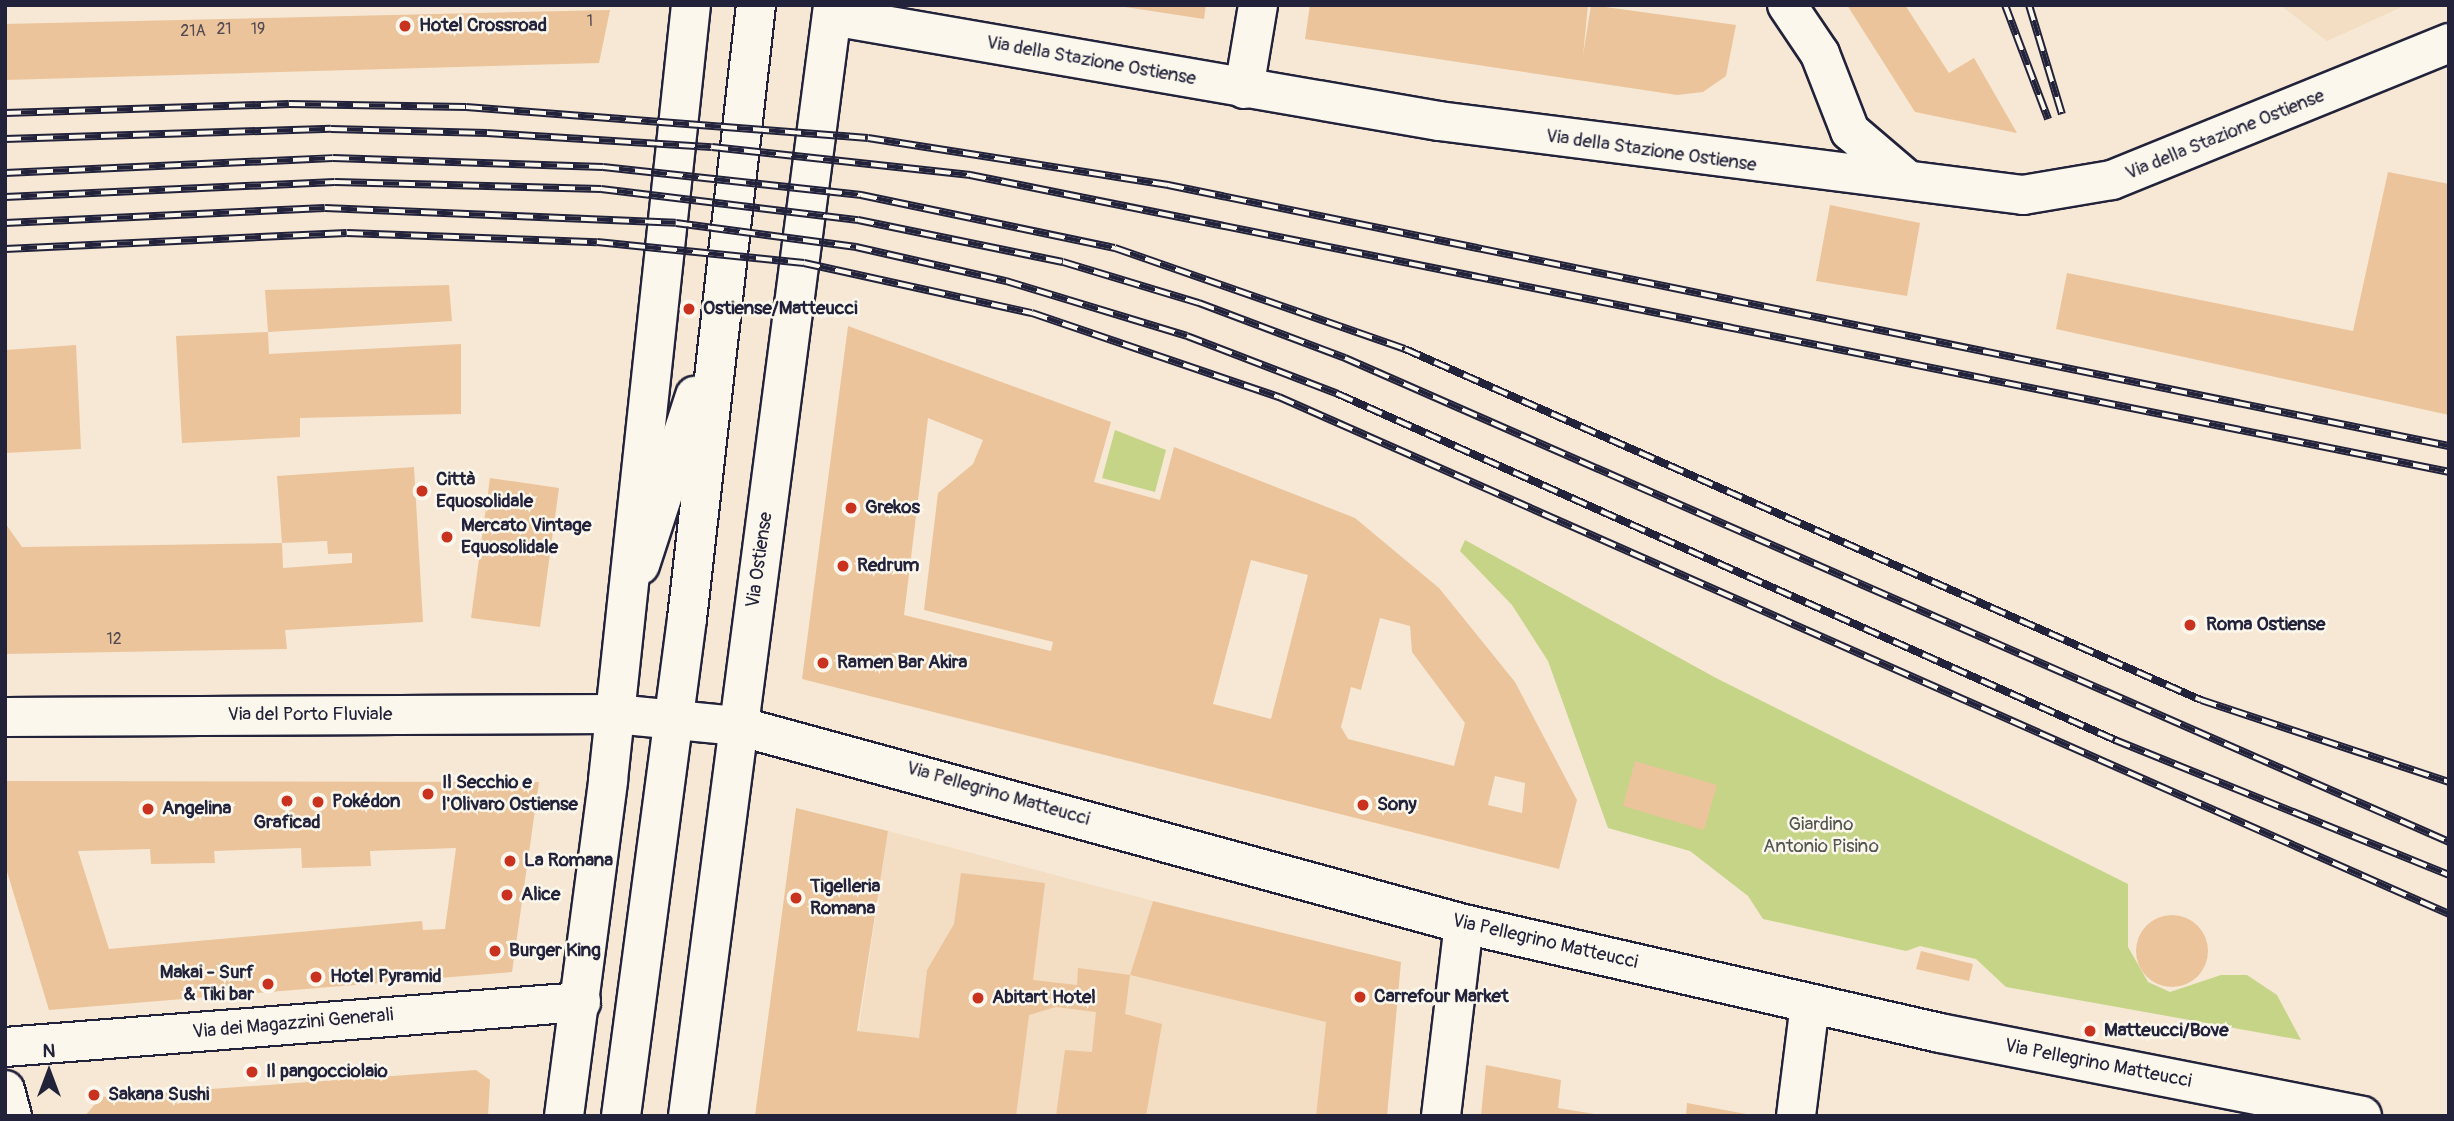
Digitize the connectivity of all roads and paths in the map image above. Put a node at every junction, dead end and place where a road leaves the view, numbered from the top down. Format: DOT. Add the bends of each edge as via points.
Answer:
graph roads {
  1 [pos="691,5"];
  2 [pos="756,5"];
  3 [pos="1258,5"];
  4 [pos="1787,5"];
  5 [pos="832,11"];
  6 [pos="2449,43"];
  7 [pos="1244,89"];
  8 [pos="1909,181"];
  9 [pos="716,331"];
  10 [pos="626,611"];
  11 [pos="615,714"];
  12 [pos="5,716"];
  13 [pos="673,717"];
  14 [pos="738,726"];
  15 [pos="1464,923"];
  16 [pos="581,1002"];
  17 [pos="1810,1004"];
  18 [pos="5,1047"];
  19 [pos="5,1090"];
  20 [pos="12,1116"];
  21 [pos="564,1116"];
  22 [pos="621,1116"];
  23 [pos="688,1116"];
  24 [pos="1441,1116"];
  25 [pos="1796,1116"];
  26 [pos="2362,1116"];
  1 -- 10 [label="street"];
  2 -- 9 [label="street"];
  3 -- 7 [label="street"];
  4 -- 8 [label="street" via="1819,54 1850,131"];
  5 -- 7 [label="street, Via della Stazione Ostiense"];
  5 -- 14 [label="street, Via Ostiense"];
  6 -- 8 [label="street, Via della Stazione Ostiense" via="2094,186 2023,195"];
  7 -- 8 [label="street, Via della Stazione Ostiense" via="1660,154"];
  9 -- 10 [label="street"];
  9 -- 13 [label="street"];
  10 -- 11 [label="street"];
  11 -- 12 [label="street, Via del Porto Fluviale"];
  11 -- 13 [label="street"];
  11 -- 16 [label="street"];
  13 -- 14 [label="street, Via Pellegrino Matteucci"];
  13 -- 22 [label="street"];
  14 -- 15 [label="street, Via Pellegrino Matteucci"];
  14 -- 23 [label="street, Via Ostiense"];
  15 -- 17 [label="street, Via Pellegrino Matteucci"];
  15 -- 24 [label="street"];
  16 -- 18 [label="street, Via dei Magazzini Generali"];
  16 -- 21 [label="street"];
  17 -- 25 [label="street"];
  17 -- 26 [label="street, Via Pellegrino Matteucci"];
  19 -- 20 [label="street"];
}
